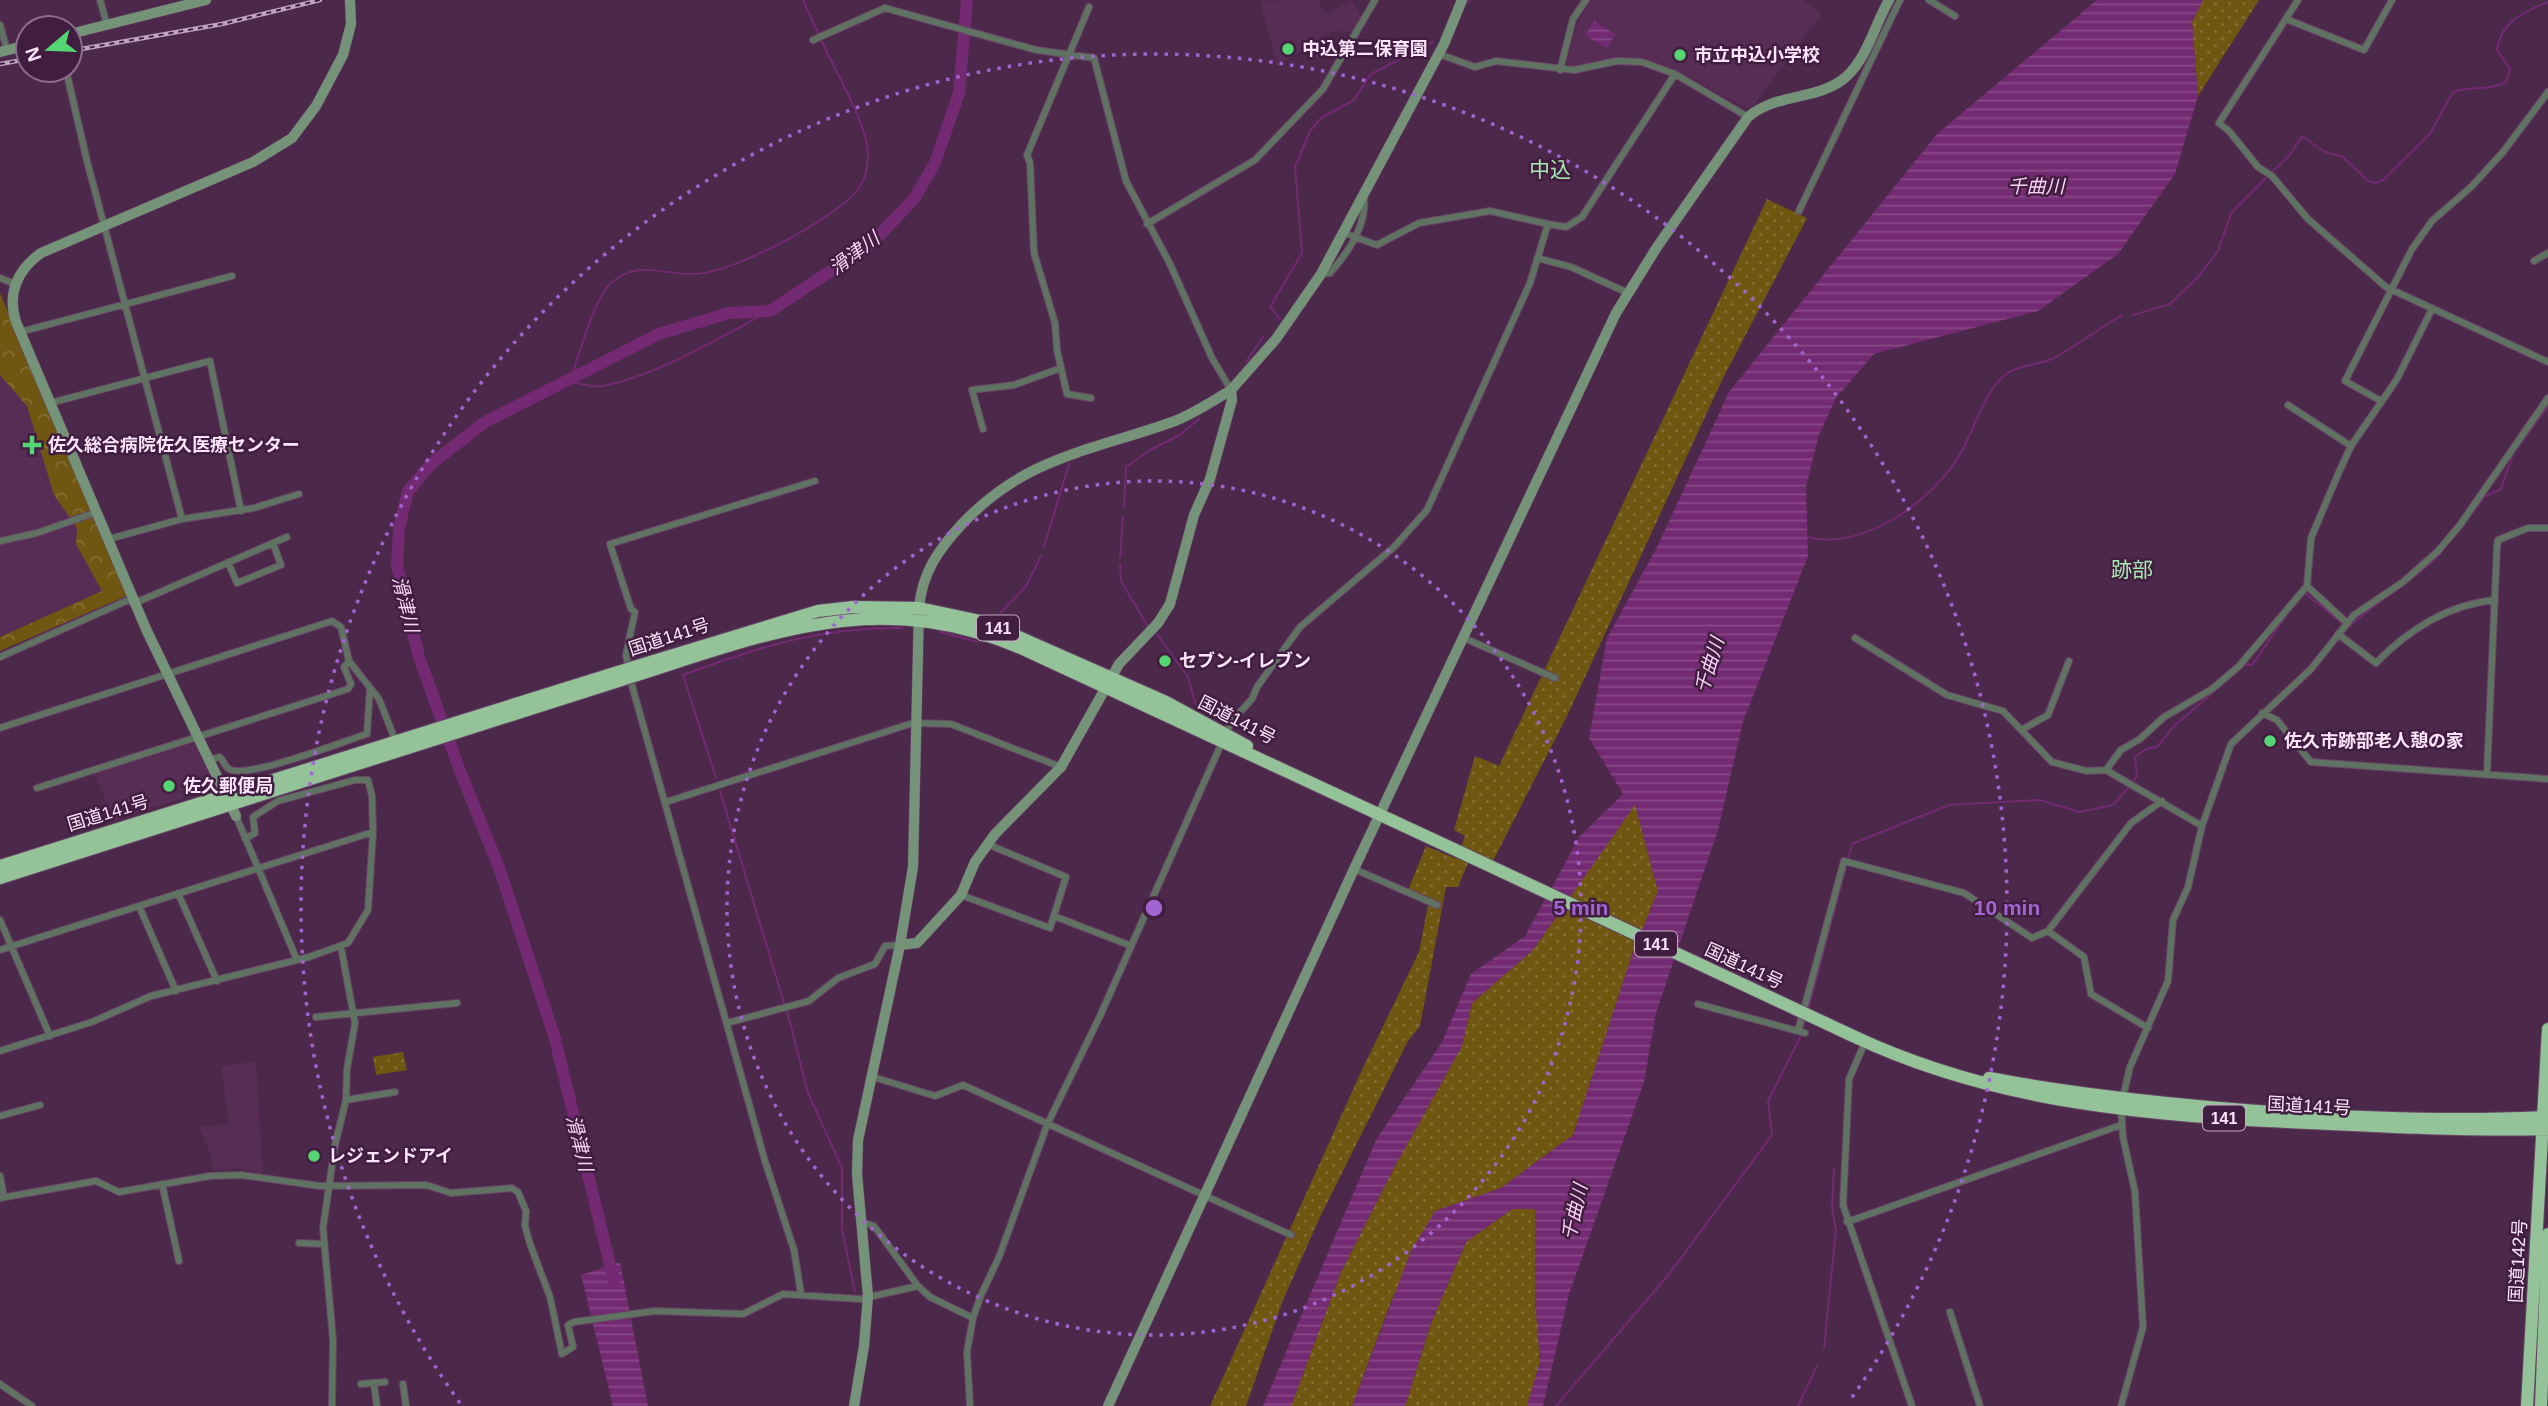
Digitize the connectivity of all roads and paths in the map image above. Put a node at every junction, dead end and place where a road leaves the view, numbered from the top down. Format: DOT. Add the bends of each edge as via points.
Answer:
graph roads {
  1 [pos="100,0"];
  2 [pos="206,0"];
  3 [pos="350,0"];
  4 [pos="1375,0"];
  5 [pos="1462,0"];
  6 [pos="1586,0"];
  7 [pos="1889,0"];
  8 [pos="1900,0"];
  9 [pos="1929,0"];
  10 [pos="2298,0"];
  11 [pos="2392,0"];
  12 [pos="1089,7"];
  13 [pos="1955,16"];
  14 [pos="2286,19"];
  15 [pos="0,25"];
  16 [pos="107,25"];
  17 [pos="84,31"];
  18 [pos="815,39"];
  19 [pos="3,51"];
  20 [pos="1070,54"];
  21 [pos="1439,54"];
  22 [pos="1560,70"];
  23 [pos="1675,74"];
  24 [pos="69,84"];
  25 [pos="2548,92"];
  26 [pos="1748,117"];
  27 [pos="1363,195"];
  28 [pos="1799,211"];
  29 [pos="1147,224"];
  30 [pos="1548,225"];
  31 [pos="104,226"];
  32 [pos="1344,233"];
  33 [pos="1354,239"];
  34 [pos="2548,253"];
  35 [pos="1537,258"];
  36 [pos="2533,261"];
  37 [pos="1321,274"];
  38 [pos="232,276"];
  39 [pos="0,278"];
  40 [pos="15,284"];
  41 [pos="2393,291"];
  42 [pos="1626,292"];
  43 [pos="126,304"];
  44 [pos="2432,309"];
  45 [pos="20,332"];
  46 [pos="2548,362"];
  47 [pos="1061,368"];
  48 [pos="146,377"];
  49 [pos="1231,390"];
  50 [pos="1091,398"];
  51 [pos="2548,398"];
  52 [pos="2381,401"];
  53 [pos="50,403"];
  54 [pos="2288,405"];
  55 [pos="983,429"];
  56 [pos="2351,446"];
  57 [pos="815,481"];
  58 [pos="299,494"];
  59 [pos="241,511"];
  60 [pos="97,512"];
  61 [pos="182,519"];
  62 [pos="2548,528"];
  63 [pos="287,537"];
  64 [pos="109,539"];
  65 [pos="0,541"];
  66 [pos="272,543"];
  67 [pos="228,562"];
  68 [pos="2307,586"];
  69 [pos="134,600"];
  70 [pos="2495,600"];
  71 [pos="918,613"];
  72 [pos="2343,627"];
  73 [pos="1464,638"];
  74 [pos="1855,638"];
  75 [pos="0,657"];
  76 [pos="349,661"];
  77 [pos="2069,661"];
  78 [pos="167,675"];
  79 [pos="1555,678"];
  80 [pos="1107,683"];
  81 [pos="370,688"];
  82 [pos="2262,713"];
  83 [pos="916,723"];
  84 [pos="0,728"];
  85 [pos="2023,729"];
  86 [pos="198,737"];
  87 [pos="1223,739"];
  88 [pos="405,742"];
  89 [pos="209,760"];
  90 [pos="1061,766"];
  91 [pos="2106,770"];
  92 [pos="2487,773"];
  93 [pos="2548,779"];
  94 [pos="37,788"];
  95 [pos="2162,801"];
  96 [pos="666,802"];
  97 [pos="230,805"];
  98 [pos="1380,815"];
  99 [pos="2202,825"];
  100 [pos="373,832"];
  101 [pos="245,839"];
  102 [pos="987,844"];
  103 [pos="0,866"];
  104 [pos="258,867"];
  105 [pos="1354,869"];
  106 [pos="0,878"];
  107 [pos="178,893"];
  108 [pos="961,895"];
  109 [pos="1437,905"];
  110 [pos="139,906"];
  111 [pos="1054,916"];
  112 [pos="0,920"];
  113 [pos="2048,931"];
  114 [pos="900,944"];
  115 [pos="11,946"];
  116 [pos="1129,946"];
  117 [pos="341,947"];
  118 [pos="0,950"];
  119 [pos="297,960"];
  120 [pos="217,981"];
  121 [pos="176,991"];
  122 [pos="457,1003"];
  123 [pos="1698,1004"];
  124 [pos="354,1011"];
  125 [pos="316,1017"];
  126 [pos="727,1023"];
  127 [pos="2148,1028"];
  128 [pos="2548,1029"];
  129 [pos="50,1036"];
  130 [pos="1859,1039"];
  131 [pos="0,1051"];
  132 [pos="870,1076"];
  133 [pos="395,1092"];
  134 [pos="346,1100"];
  135 [pos="40,1105"];
  136 [pos="2122,1105"];
  137 [pos="0,1116"];
  138 [pos="2545,1123"];
  139 [pos="1047,1125"];
  140 [pos="2121,1125"];
  141 [pos="0,1176"];
  142 [pos="162,1184"];
  143 [pos="328,1185"];
  144 [pos="1204,1196"];
  145 [pos="2,1198"];
  146 [pos="862,1222"];
  147 [pos="1847,1222"];
  148 [pos="2548,1234"];
  149 [pos="1290,1235"];
  150 [pos="299,1243"];
  151 [pos="324,1244"];
  152 [pos="179,1261"];
  153 [pos="2547,1284"];
  154 [pos="918,1286"];
  155 [pos="801,1294"];
  156 [pos="868,1296"];
  157 [pos="1950,1312"];
  158 [pos="973,1318"];
  159 [pos="384,1382"];
  160 [pos="0,1384"];
  161 [pos="361,1384"];
  162 [pos="374,1384"];
  163 [pos="403,1384"];
  164 [pos="32,1406"];
  165 [pos="332,1406"];
  166 [pos="377,1406"];
  167 [pos="406,1406"];
  168 [pos="853,1406"];
  169 [pos="970,1406"];
  170 [pos="1108,1406"];
  171 [pos="1912,1406"];
  172 [pos="1980,1406"];
  173 [pos="2121,1406"];
  174 [pos="2527,1406"];
  175 [pos="2541,1406"];
  1 -- 16 [label="street"];
  2 -- 16 [label="street"];
  3 -- 31 [label="street" via="351,24 343,55 316,106 292,138 253,163"];
  4 -- 29 [label="street" via="1324,89 1255,160"];
  5 -- 21 [label="street"];
  6 -- 22 [label="street" via="1573,19"];
  7 -- 26 [label="street" via="1849,74 1826,89 1762,107"];
  8 -- 28 [label="street"];
  9 -- 13 [label="street"];
  10 -- 14 [label="street"];
  11 -- 14 [label="street" via="2364,50"];
  12 -- 20 [label="street"];
  14 -- 41 [label="street" via="2219,123 2308,219"];
  15 -- 19 [label="street"];
  16 -- 17 [label="street"];
  18 -- 20 [label="street" via="885,8 992,39"];
  20 -- 29 [label="street" via="1094,58 1126,181"];
  20 -- 47 [label="street" via="1027,155 1034,253 1055,323"];
  21 -- 22 [label="street" via="1470,66 1496,61"];
  21 -- 27 [label="street"];
  22 -- 23 [label="street" via="1631,61"];
  23 -- 26 [label="street"];
  23 -- 30 [label="street" via="1582,217 1566,227"];
  24 -- 31 [label="street"];
  25 -- 41 [label="street" via="2496,161 2432,221 2412,249"];
  26 -- 42 [label="street"];
  27 -- 32 [label="street"];
  27 -- 33 [label="street"];
  29 -- 49 [label="street"];
  30 -- 33 [label="street" via="1490,211 1419,223 1377,245"];
  30 -- 35 [label="street"];
  31 -- 40 [label="street" via="41,253"];
  31 -- 43 [label="street"];
  32 -- 33 [label="street"];
  32 -- 37 [label="street"];
  33 -- 37 [label="street" via="1330,273"];
  34 -- 36 [label="street"];
  35 -- 42 [label="street" via="1571,267"];
  35 -- 87 [label="street" via="1530,283 1427,510 1394,547 1300,627"];
  37 -- 49 [label="street" via="1276,339"];
  38 -- 43 [label="street"];
  39 -- 40 [label="street"];
  40 -- 45 [label="street" via="12,304"];
  41 -- 44 [label="street"];
  41 -- 52 [label="street" via="2345,381"];
  42 -- 73 [label="street"];
  43 -- 45 [label="street"];
  43 -- 48 [label="street"];
  44 -- 46 [label="street"];
  44 -- 52 [label="street" via="2398,380"];
  45 -- 53 [label="street"];
  47 -- 50 [label="street" via="1067,394"];
  47 -- 55 [label="street" via="1014,385 972,390"];
  48 -- 53 [label="street"];
  48 -- 59 [label="street" via="209,361"];
  48 -- 61 [label="street"];
  49 -- 71 [label="street" via="1184,417 1052,461 1008,482 979,505 933,559 923,581"];
  49 -- 80 [label="street" via="1210,479 1194,515 1170,604"];
  51 -- 72 [label="street" via="2438,551"];
  52 -- 56 [label="street"];
  53 -- 60 [label="street"];
  54 -- 56 [label="street"];
  56 -- 68 [label="street" via="2311,538"];
  57 -- 96 [label="street" via="610,544 635,612 626,655"];
  58 -- 59 [label="street"];
  59 -- 61 [label="street"];
  60 -- 64 [label="street"];
  60 -- 65 [label="street"];
  61 -- 64 [label="street"];
  62 -- 70 [label="street" via="2528,528 2498,540"];
  63 -- 66 [label="street"];
  64 -- 69 [label="street"];
  66 -- 67 [label="street"];
  66 -- 67 [label="street" via="281,565 237,583"];
  67 -- 69 [label="street"];
  68 -- 72 [label="street"];
  68 -- 91 [label="street" via="2239,666 2121,750"];
  69 -- 75 [label="street"];
  69 -- 78 [label="street"];
  70 -- 72 [label="street" via="2428,621 2376,663"];
  70 -- 92 [label="street"];
  71 -- 80 [label="highway, 国道141号 / 141" via="976,630"];
  71 -- 80 [label="highway, 国道141号 / 141" via="985,622"];
  71 -- 83 [label="street"];
  71 -- 88 [label="highway, 国道141号 / 141, bridge" via="853,607 818,611"];
  72 -- 82 [label="street" via="2311,668"];
  73 -- 79 [label="street"];
  73 -- 98 [label="street"];
  74 -- 85 [label="street" via="1947,695 2003,711"];
  76 -- 78 [label="street" via="341,627 325,621"];
  76 -- 81 [label="street"];
  76 -- 86 [label="street" via="344,667 351,684 348,690"];
  77 -- 85 [label="street" via="2048,715"];
  78 -- 84 [label="street"];
  78 -- 86 [label="street"];
  80 -- 87 [label="highway, 国道141号 / 141"];
  80 -- 90 [label="street"];
  81 -- 88 [label="street"];
  81 -- 89 [label="street" via="367,734 260,769 230,770 220,757"];
  82 -- 92 [label="street" via="2277,720 2311,762"];
  82 -- 99 [label="street" via="2231,744"];
  83 -- 90 [label="street" via="951,724"];
  83 -- 96 [label="street"];
  83 -- 114 [label="street" via="913,867"];
  85 -- 91 [label="street" via="2052,762 2087,771"];
  86 -- 89 [label="street"];
  86 -- 94 [label="street"];
  87 -- 98 [label="highway, 国道141号 / 141"];
  87 -- 116 [label="street"];
  88 -- 97 [label="highway, 国道141号 / 141"];
  89 -- 97 [label="street"];
  90 -- 102 [label="street"];
  91 -- 95 [label="street"];
  92 -- 93 [label="street"];
  95 -- 99 [label="street"];
  95 -- 113 [label="street" via="2131,823"];
  96 -- 126 [label="street"];
  97 -- 101 [label="street"];
  97 -- 103 [label="highway, 国道141号 / 141"];
  97 -- 106 [label="highway, 国道141号 / 141"];
  98 -- 105 [label="street"];
  98 -- 130 [label="highway, 国道141号 / 141, bridge"];
  99 -- 127 [label="street" via="2190,879 2173,920 2168,981"];
  100 -- 101 [label="street" via="372,796 364,778 272,804 253,817 255,832"];
  100 -- 104 [label="street"];
  100 -- 117 [label="street" via="368,910 357,933"];
  101 -- 104 [label="street"];
  102 -- 108 [label="street"];
  102 -- 111 [label="street" via="1066,877"];
  104 -- 107 [label="street"];
  104 -- 119 [label="street"];
  105 -- 109 [label="street"];
  105 -- 144 [label="street"];
  107 -- 110 [label="street"];
  107 -- 120 [label="street"];
  108 -- 111 [label="street" via="1050,928"];
  108 -- 114 [label="street" via="917,943"];
  110 -- 115 [label="street"];
  110 -- 121 [label="street"];
  111 -- 116 [label="street"];
  112 -- 115 [label="street"];
  113 -- 123 [label="street" via="2032,938 1964,893 1848,862 1801,1032"];
  113 -- 127 [label="street" via="2084,957 2091,994"];
  114 -- 126 [label="street" via="885,946 875,964 838,978 809,1001"];
  114 -- 132 [label="street"];
  115 -- 118 [label="street"];
  115 -- 129 [label="street"];
  116 -- 139 [label="street"];
  117 -- 119 [label="street"];
  117 -- 124 [label="street"];
  119 -- 120 [label="street"];
  120 -- 121 [label="street"];
  121 -- 129 [label="street" via="129,1004"];
  122 -- 124 [label="street"];
  124 -- 125 [label="street"];
  124 -- 134 [label="street"];
  126 -- 155 [label="street" via="794,1250"];
  127 -- 136 [label="street" via="2130,1067"];
  128 -- 138 [label="highway, 国道142号"];
  129 -- 131 [label="street"];
  130 -- 136 [label="highway, 国道141号 / 141" via="1913,1062"];
  130 -- 147 [label="street" via="1849,1079 1843,1199"];
  132 -- 139 [label="street" via="935,1096 963,1084"];
  132 -- 146 [label="street" via="857,1158"];
  133 -- 134 [label="street"];
  134 -- 143 [label="street"];
  135 -- 137 [label="street"];
  136 -- 138 [label="highway, 国道141号 / 141"];
  136 -- 140 [label="street"];
  138 -- 174 [label="highway, 国道142号"];
  139 -- 144 [label="street"];
  139 -- 158 [label="street"];
  140 -- 147 [label="street"];
  140 -- 173 [label="street" via="2136,1192 2143,1327"];
  141 -- 145 [label="street"];
  142 -- 143 [label="street" via="241,1175"];
  142 -- 145 [label="street" via="119,1192 96,1181"];
  142 -- 152 [label="street"];
  143 -- 151 [label="street"];
  143 -- 155 [label="street" via="426,1185 451,1193 515,1189 551,1297 562,1354 573,1347 568,1325 574,1322 641,1313 743,1314 783,1294"];
  144 -- 149 [label="street"];
  144 -- 170 [label="street"];
  146 -- 154 [label="street" via="874,1226"];
  146 -- 156 [label="street"];
  147 -- 171 [label="street"];
  148 -- 153 [label="highway, 国道142号"];
  150 -- 151 [label="street"];
  151 -- 165 [label="street" via="333,1340"];
  153 -- 175 [label="highway, 国道142号"];
  154 -- 156 [label="street"];
  154 -- 158 [label="street"];
  155 -- 156 [label="street" via="833,1299"];
  156 -- 168 [label="street"];
  157 -- 172 [label="street"];
  158 -- 169 [label="street" via="966,1369"];
  159 -- 162 [label="street"];
  160 -- 164 [label="street"];
  161 -- 162 [label="street"];
  162 -- 166 [label="street"];
  163 -- 167 [label="street"];
}
